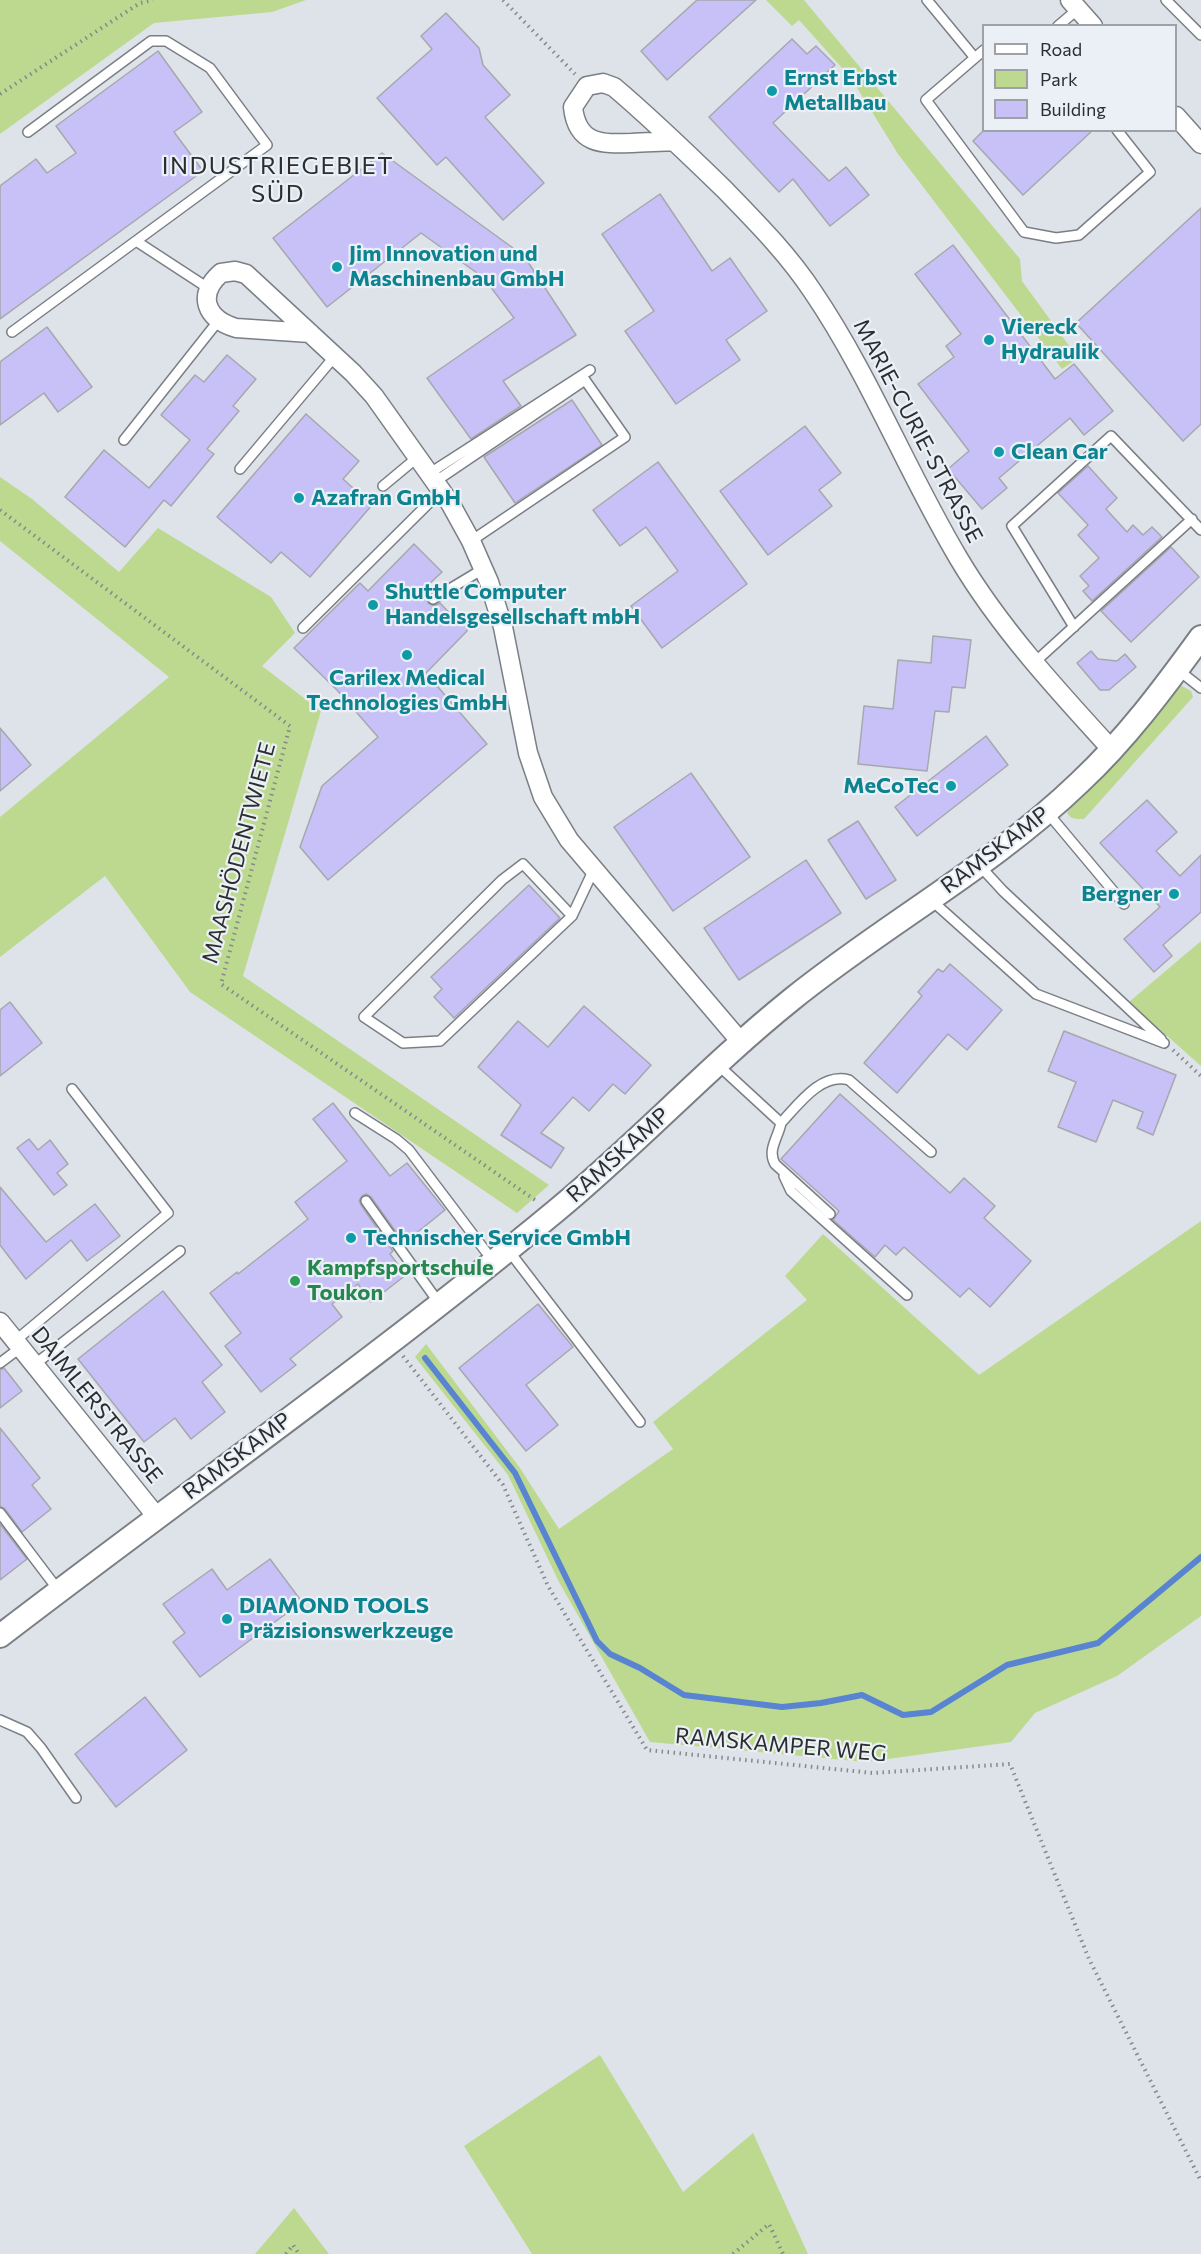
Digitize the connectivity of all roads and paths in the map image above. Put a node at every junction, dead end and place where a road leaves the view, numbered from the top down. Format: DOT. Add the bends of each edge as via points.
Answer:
graph roads {
  1 [pos="153,0"];
  2 [pos="502,0"];
  3 [pos="927,0"];
  4 [pos="1166,0"];
  5 [pos="1074,5"];
  6 [pos="1060,24"];
  7 [pos="1091,24"];
  8 [pos="1201,35"];
  9 [pos="982,52"];
  10 [pos="975,58"];
  11 [pos="587,86"];
  12 [pos="0,94"];
  13 [pos="1177,117"];
  14 [pos="28,132"];
  15 [pos="1119,132"];
  16 [pos="674,141"];
  17 [pos="1201,144"];
  18 [pos="136,241"];
  19 [pos="208,288"];
  20 [pos="219,320"];
  21 [pos="12,332"];
  22 [pos="310,333"];
  23 [pos="335,356"];
  24 [pos="590,370"];
  25 [pos="124,440"];
  26 [pos="419,456"];
  27 [pos="240,469"];
  28 [pos="436,482"];
  29 [pos="383,486"];
  30 [pos="0,510"];
  31 [pos="1192,519"];
  32 [pos="1201,530"];
  33 [pos="471,541"];
  34 [pos="483,569"];
  35 [pos="433,599"];
  36 [pos="1074,627"];
  37 [pos="303,628"];
  38 [pos="1201,637"];
  39 [pos="1035,662"];
  40 [pos="1177,669"];
  41 [pos="1201,688"];
  42 [pos="1112,750"];
  43 [pos="1047,812"];
  44 [pos="979,865"];
  45 [pos="594,869"];
  46 [pos="930,899"];
  47 [pos="1124,904"];
  48 [pos="572,916"];
  49 [pos="740,1041"];
  50 [pos="1164,1042"];
  51 [pos="717,1064"];
  52 [pos="1201,1076"];
  53 [pos="72,1089"];
  54 [pos="355,1113"];
  55 [pos="781,1123"];
  56 [pos="931,1152"];
  57 [pos="781,1171"];
  58 [pos="366,1201"];
  59 [pos="553,1213"];
  60 [pos="830,1214"];
  61 [pos="180,1251"];
  62 [pos="500,1255"];
  63 [pos="907,1295"];
  64 [pos="439,1303"];
  65 [pos="0,1322"];
  66 [pos="391,1341"];
  67 [pos="17,1345"];
  68 [pos="0,1364"];
  69 [pos="34,1365"];
  70 [pos="640,1422"];
  71 [pos="0,1512"];
  72 [pos="156,1517"];
  73 [pos="59,1592"];
  74 [pos="0,1636"];
  75 [pos="0,1720"];
  76 [pos="76,1798"];
  77 [pos="1201,2181"];
  78 [pos="286,2254"];
  79 [pos="299,2254"];
  80 [pos="733,2254"];
  81 [pos="783,2254"];
  1 -- 12 [label="path" via="140,3"];
  2 -- 11 [label="path"];
  3 -- 10 [label="lane"];
  4 -- 8 [label="lane"];
  5 -- 6 [label="lane"];
  5 -- 7 [label="street"];
  9 -- 10 [label="lane"];
  10 -- 15 [label="lane" via="926,100 1024,232 1056,238 1079,235 1150,172"];
  11 -- 16 [label="street, MARIE-CURIE-STRASSE" via="603,83 614,87"];
  11 -- 16 [label="street" via="573,107 577,124 593,141"];
  13 -- 17 [label="street"];
  14 -- 18 [label="lane" via="151,41 166,41 210,68 267,145"];
  16 -- 39 [label="street, MARIE-CURIE-STRASSE" via="752,218 813,291 850,349 958,559 990,609"];
  18 -- 19 [label="lane"];
  18 -- 21 [label="lane"];
  19 -- 20 [label="street" via="207,306"];
  19 -- 22 [label="street" via="221,273 242,273"];
  20 -- 22 [label="street" via="236,328"];
  20 -- 25 [label="lane"];
  22 -- 23 [label="street"];
  23 -- 26 [label="street" via="374,396"];
  23 -- 27 [label="lane"];
  24 -- 28 [label="lane"];
  26 -- 28 [label="street"];
  26 -- 29 [label="lane"];
  28 -- 33 [label="street"];
  28 -- 33 [label="lane" via="585,380 625,437"];
  28 -- 37 [label="lane"];
  30 -- 59 [label="path, MAASHÖDENTWIETE" via="290,726 221,984"];
  31 -- 32 [label="lane"];
  31 -- 36 [label="lane"];
  31 -- 36 [label="lane" via="1111,436 1012,526"];
  33 -- 34 [label="street"];
  34 -- 35 [label="lane"];
  34 -- 45 [label="street" via="502,627 528,753 543,797 569,840"];
  36 -- 39 [label="lane"];
  38 -- 40 [label="street, RAMSKAMP"];
  39 -- 42 [label="street, MARIE-CURIE-STRASSE"];
  40 -- 41 [label="lane"];
  40 -- 42 [label="street, RAMSKAMP"];
  42 -- 43 [label="street, RAMSKAMP"];
  43 -- 44 [label="street, RAMSKAMP"];
  43 -- 47 [label="lane"];
  44 -- 46 [label="street, RAMSKAMP"];
  44 -- 50 [label="lane"];
  45 -- 48 [label="lane"];
  45 -- 49 [label="street"];
  46 -- 49 [label="street, RAMSKAMP" via="795,996"];
  46 -- 50 [label="lane" via="1036,994"];
  48 -- 48 [label="lane" via="440,1041 404,1043 364,1017 502,880 523,864"];
  49 -- 51 [label="street, RAMSKAMP"];
  50 -- 52 [label="path"];
  51 -- 55 [label="lane"];
  51 -- 59 [label="street, RAMSKAMP" via="606,1169"];
  53 -- 67 [label="lane" via="168,1214"];
  54 -- 62 [label="lane" via="409,1150"];
  55 -- 56 [label="lane" via="809,1094 839,1077 849,1080"];
  55 -- 57 [label="lane" via="771,1157"];
  57 -- 60 [label="lane"];
  57 -- 63 [label="lane" via="791,1191"];
  58 -- 64 [label="lane"];
  59 -- 62 [label="street, RAMSKAMP"];
  61 -- 69 [label="lane"];
  62 -- 64 [label="street, RAMSKAMP"];
  62 -- 70 [label="lane"];
  64 -- 66 [label="street, RAMSKAMP"];
  65 -- 67 [label="street, DAIMLERSTRASSE"];
  66 -- 72 [label="street, RAMSKAMP"];
  66 -- 77 [label="path, RAMSKAMPER WEG" via="503,1485 548,1586 647,1750 873,1773 1010,1764 1089,1959"];
  67 -- 68 [label="lane"];
  67 -- 69 [label="street, DAIMLERSTRASSE"];
  69 -- 72 [label="street, DAIMLERSTRASSE"];
  71 -- 73 [label="lane"];
  72 -- 73 [label="street, RAMSKAMP"];
  73 -- 74 [label="street, RAMSKAMP"];
  75 -- 76 [label="lane" via="27,1732"];
  78 -- 79 [label="path" via="293,2246"];
  80 -- 81 [label="path" via="769,2224"];
}
